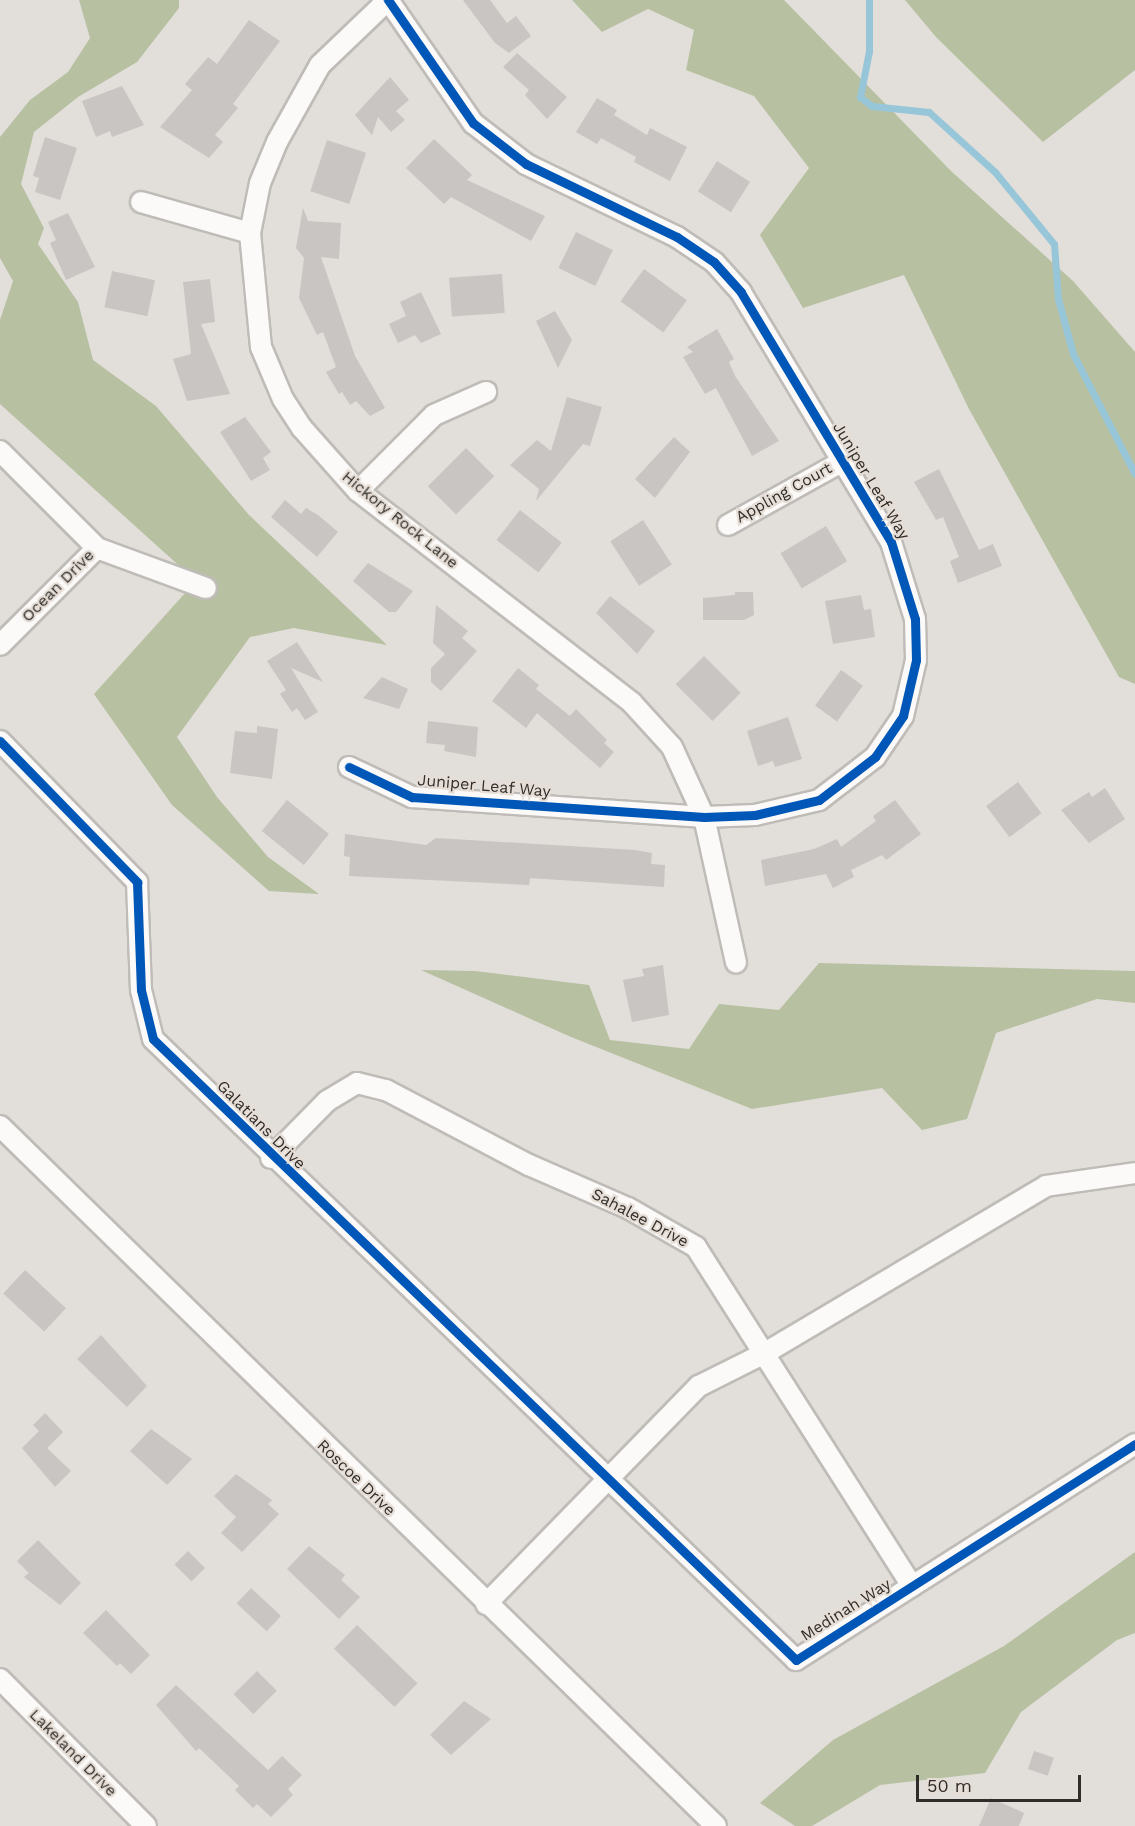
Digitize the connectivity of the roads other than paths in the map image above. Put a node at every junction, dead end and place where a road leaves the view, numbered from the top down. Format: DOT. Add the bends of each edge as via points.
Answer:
graph roads {
  1 [pos="388,0"];
  2 [pos="141,202"];
  3 [pos="250,233"];
  4 [pos="486,392"];
  5 [pos="0,452"];
  6 [pos="841,462"];
  7 [pos="358,491"];
  8 [pos="728,525"];
  9 [pos="97,548"];
  10 [pos="206,588"];
  11 [pos="0,645"];
  12 [pos="0,741"];
  13 [pos="349,767"];
  14 [pos="704,817"];
  15 [pos="736,963"];
  16 [pos="0,1126"];
  17 [pos="271,1158"];
  18 [pos="1135,1173"];
  19 [pos="765,1353"];
  20 [pos="1135,1444"];
  21 [pos="606,1476"];
  22 [pos="912,1586"];
  23 [pos="486,1604"];
  24 [pos="0,1679"];
  25 [pos="146,1826"];
  26 [pos="716,1826"];
  1 -- 3 [label="street, Hickory Rock Lane" via="320,65 277,142 260,183"];
  1 -- 6 [label="street, Juniper Leaf Way" via="473,123 526,164 640,217 714,262 762,321"];
  2 -- 3 [label="street"];
  3 -- 7 [label="street, Hickory Rock Lane" via="261,347 283,399 302,428"];
  4 -- 7 [label="street" via="434,416"];
  5 -- 9 [label="street, Ocean Drive"];
  6 -- 8 [label="street, Appling Court"];
  6 -- 14 [label="street, Juniper Leaf Way" via="891,543 905,576 915,619 916,660 903,716 875,757 854,778 819,800 755,816"];
  7 -- 14 [label="street, Hickory Rock Lane" via="632,703 672,747"];
  9 -- 10 [label="street"];
  9 -- 11 [label="street, Ocean Drive"];
  12 -- 17 [label="street, Galatians Drive" via="137,882 141,990 153,1039"];
  13 -- 14 [label="street, Juniper Leaf Way" via="412,797"];
  14 -- 15 [label="street, Hickory Rock Lane"];
  16 -- 23 [label="street, Roscoe Drive"];
  17 -- 19 [label="street, Sahalee Drive" via="327,1101 357,1083 386,1090 530,1165 628,1208 696,1247"];
  17 -- 21 [label="street, Galatians Drive"];
  18 -- 19 [label="street" via="1046,1186"];
  19 -- 21 [label="street" via="699,1386"];
  19 -- 22 [label="street, Sahalee Drive"];
  20 -- 22 [label="street, Medinah Way"];
  21 -- 22 [label="street, Medinah Way" via="796,1660"];
  21 -- 23 [label="street"];
  23 -- 26 [label="street, Roscoe Drive"];
  24 -- 25 [label="street, Lakeland Drive"];
}
